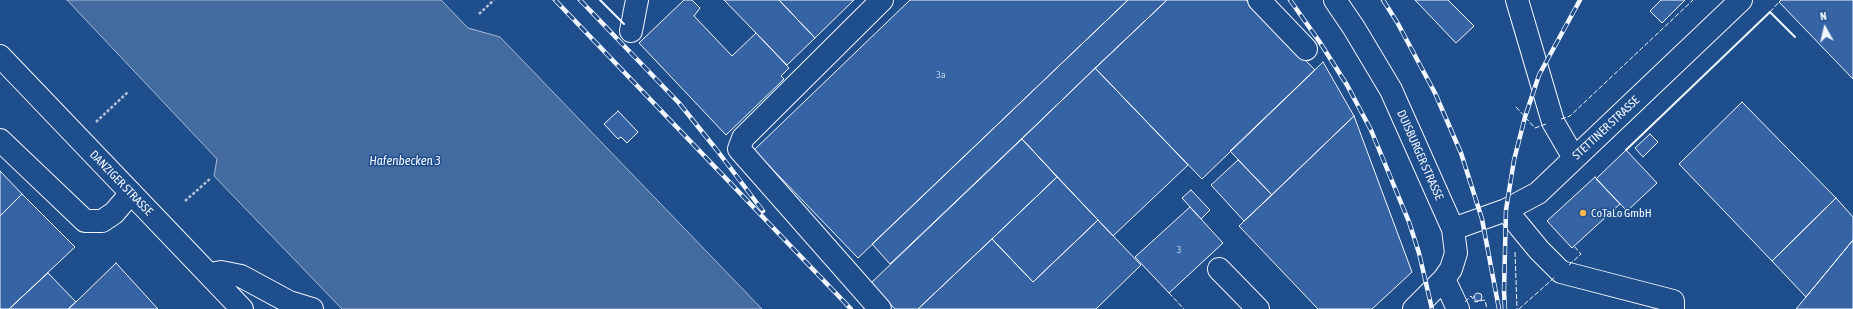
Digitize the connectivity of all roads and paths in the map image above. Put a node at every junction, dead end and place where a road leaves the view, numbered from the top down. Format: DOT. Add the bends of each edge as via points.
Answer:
graph roads {
  1 [pos="494,0"];
  2 [pos="637,0"];
  3 [pos="882,0"];
  4 [pos="1259,0"];
  5 [pos="1335,0"];
  6 [pos="1517,0"];
  7 [pos="1741,0"];
  8 [pos="479,14"];
  9 [pos="631,31"];
  10 [pos="1306,49"];
  11 [pos="0,56"];
  12 [pos="128,92"];
  13 [pos="94,124"];
  14 [pos="0,140"];
  15 [pos="1574,158"];
  16 [pos="211,178"];
  17 [pos="131,193"];
  18 [pos="185,201"];
  19 [pos="1506,210"];
  20 [pos="1453,229"];
  21 [pos="1219,269"];
  22 [pos="209,274"];
  23 [pos="1444,279"];
  24 [pos="242,309"];
  25 [pos="312,309"];
  26 [pos="880,309"];
  27 [pos="1258,309"];
  28 [pos="1414,309"];
  29 [pos="1458,309"];
  30 [pos="1673,309"];
  1 -- 8 [label="path"];
  2 -- 9 [label="street"];
  3 -- 26 [label="street" via="743,138 739,149"];
  4 -- 10 [label="street"];
  5 -- 20 [label="street, DUISBURGER STRASSE" via="1391,90"];
  6 -- 15 [label="street" via="1553,122"];
  7 -- 15 [label="street, STETTINER STRASSE"];
  11 -- 17 [label="street, DANZIGER STRASSE"];
  12 -- 13 [label="path"];
  14 -- 17 [label="street" via="85,221 102,221 114,213"];
  15 -- 19 [label="street, STETTINER STRASSE" via="1538,193"];
  16 -- 18 [label="path"];
  17 -- 22 [label="street, DANZIGER STRASSE"];
  19 -- 20 [label="street, STETTINER STRASSE"];
  19 -- 30 [label="street" via="1561,272 1673,301"];
  20 -- 23 [label="street, DUISBURGER STRASSE" via="1456,253 1451,269"];
  21 -- 27 [label="street"];
  22 -- 24 [label="street, DANZIGER STRASSE"];
  22 -- 25 [label="street" via="221,272 241,276 289,302"];
  23 -- 28 [label="street, DUISBURGER STRASSE"];
  23 -- 29 [label="street"];
}
